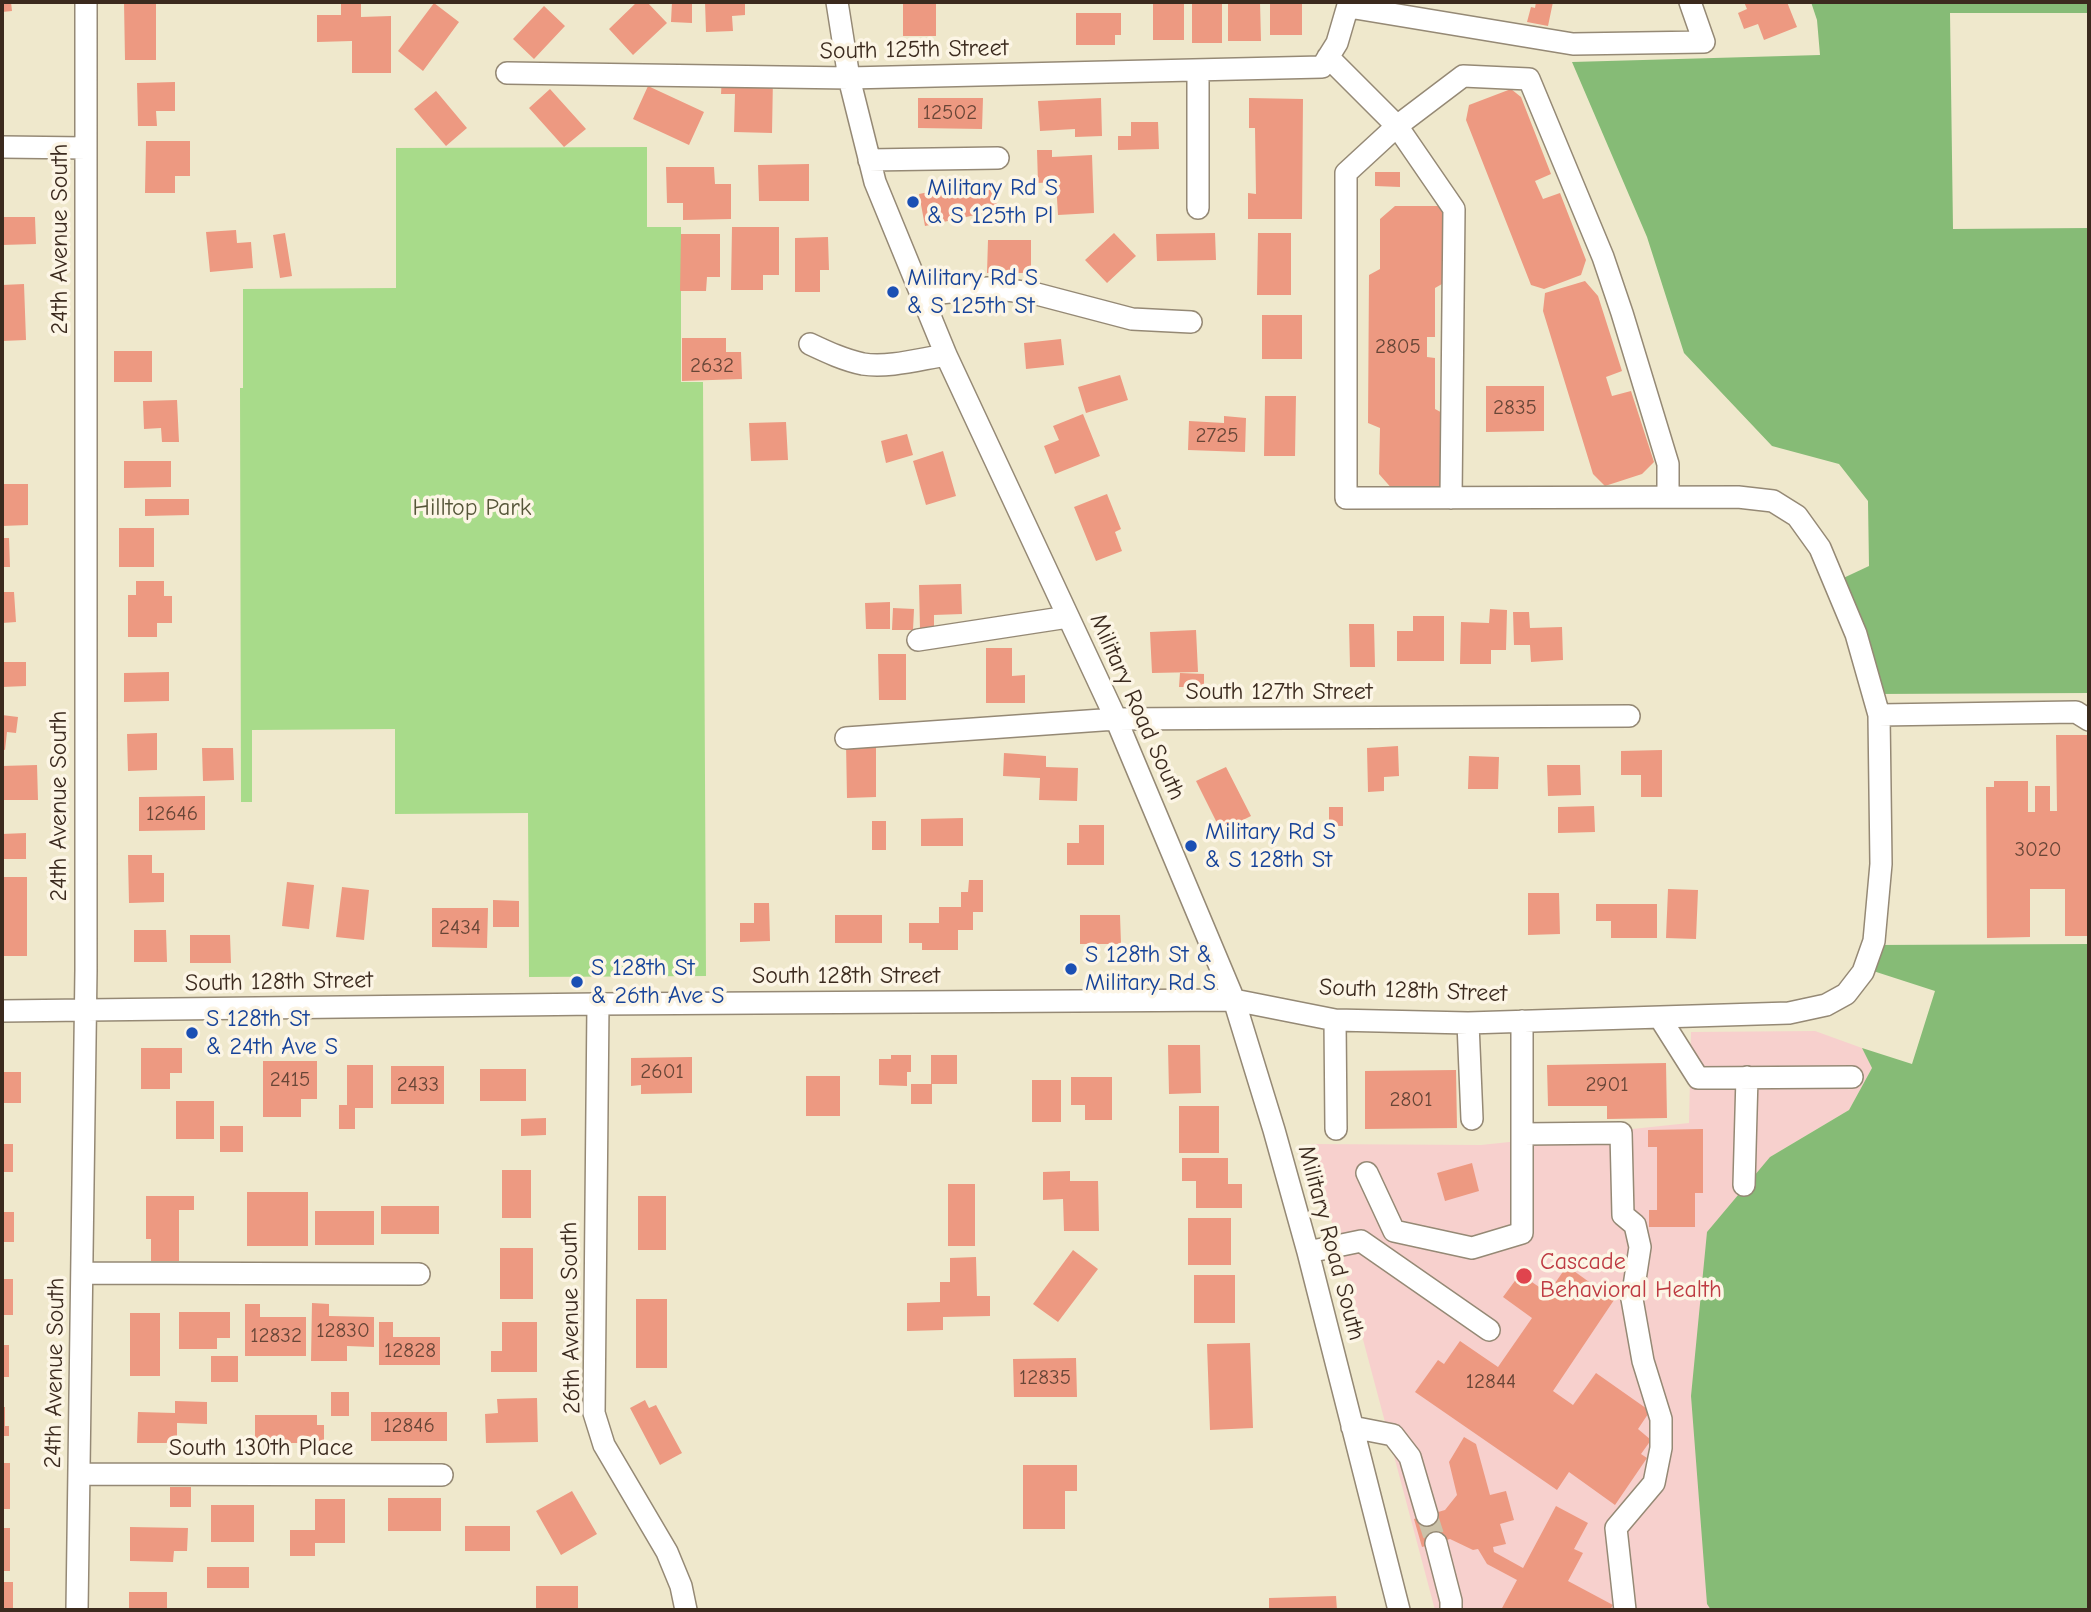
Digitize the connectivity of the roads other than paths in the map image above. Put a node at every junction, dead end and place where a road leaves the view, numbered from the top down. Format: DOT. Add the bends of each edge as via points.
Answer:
graph roads {
  1 [pos="86,2"];
  2 [pos="837,2"];
  3 [pos="1690,2"];
  4 [pos="1349,5"];
  5 [pos="1325,62"];
  6 [pos="1198,71"];
  7 [pos="507,73"];
  8 [pos="849,78"];
  9 [pos="1397,127"];
  10 [pos="2,147"];
  11 [pos="86,148"];
  12 [pos="998,158"];
  13 [pos="869,160"];
  14 [pos="1198,208"];
  15 [pos="920,295"];
  16 [pos="1191,322"];
  17 [pos="810,344"];
  18 [pos="946,355"];
  19 [pos="1668,497"];
  20 [pos="1451,498"];
  21 [pos="1068,617"];
  22 [pos="918,640"];
  23 [pos="1880,715"];
  24 [pos="1629,716"];
  25 [pos="2083,716"];
  26 [pos="1116,719"];
  27 [pos="846,738"];
  28 [pos="1234,1000"];
  29 [pos="598,1004"];
  30 [pos="2,1011"];
  31 [pos="85,1011"];
  32 [pos="1660,1018"];
  33 [pos="1335,1020"];
  34 [pos="1522,1021"];
  35 [pos="1468,1023"];
  36 [pos="1747,1077"];
  37 [pos="1852,1077"];
  38 [pos="1472,1119"];
  39 [pos="1336,1129"];
  40 [pos="1523,1134"];
  41 [pos="1367,1172"];
  42 [pos="1744,1185"];
  43 [pos="1394,1231"];
  44 [pos="1361,1241"];
  45 [pos="1308,1252"];
  46 [pos="82,1273"];
  47 [pos="419,1274"];
  48 [pos="1489,1330"];
  49 [pos="1352,1427"];
  50 [pos="79,1474"];
  51 [pos="442,1475"];
  52 [pos="1427,1515"];
  53 [pos="1436,1543"];
  54 [pos="77,1610"];
  55 [pos="686,1610"];
  56 [pos="1399,1610"];
  57 [pos="1451,1610"];
  58 [pos="1625,1610"];
  1 -- 11 [label="street, 24th Avenue South"];
  2 -- 8 [label="street, Military Road South"];
  3 -- 4 [label="street" via="1704,41 1573,44"];
  4 -- 5 [label="street" via="1337,43"];
  5 -- 6 [label="street, South 125th Street"];
  5 -- 9 [label="street"];
  6 -- 8 [label="street, South 125th Street"];
  6 -- 14 [label="street"];
  7 -- 8 [label="street, South 125th Street"];
  8 -- 13 [label="street, Military Road South"];
  9 -- 19 [label="street" via="1463,76 1529,79 1622,313 1668,464"];
  9 -- 20 [label="street" via="1454,209"];
  9 -- 20 [label="street, South 128th Street" via="1346,173 1346,498"];
  10 -- 11 [label="street"];
  11 -- 31 [label="street, 24th Avenue South"];
  12 -- 13 [label="street"];
  13 -- 15 [label="street, Military Road South"];
  15 -- 16 [label="street" via="988,288 1033,293 1132,319"];
  15 -- 18 [label="street, Military Road South"];
  17 -- 18 [label="street" via="865,364"];
  18 -- 21 [label="street, Military Road South"];
  19 -- 20 [label="street, South 128th Street"];
  19 -- 23 [label="street, South 128th Street" via="1773,501 1797,516 1820,548 1856,634"];
  21 -- 22 [label="street"];
  21 -- 26 [label="street, Military Road South"];
  23 -- 25 [label="street"];
  23 -- 32 [label="street, South 128th Street" via="1881,864 1874,942 1863,972 1846,994 1801,1011"];
  24 -- 26 [label="street, South 127th Street"];
  26 -- 27 [label="street, South 127th Street"];
  26 -- 28 [label="street, Military Road South"];
  28 -- 29 [label="street, South 128th Street"];
  28 -- 33 [label="street, South 128th Street"];
  28 -- 45 [label="street, Military Road South"];
  29 -- 31 [label="street, South 128th Street"];
  29 -- 55 [label="street, 26th Avenue South" via="594,1413 604,1445 667,1552"];
  30 -- 31 [label="street, South 128th Street"];
  31 -- 46 [label="street, 24th Avenue South"];
  32 -- 34 [label="street, South 128th Street"];
  32 -- 36 [label="street" via="1698,1078"];
  33 -- 35 [label="street, South 128th Street"];
  33 -- 39 [label="street"];
  34 -- 35 [label="street, South 128th Street"];
  34 -- 40 [label="street"];
  35 -- 38 [label="street"];
  36 -- 37 [label="street"];
  36 -- 42 [label="street"];
  40 -- 43 [label="street" via="1522,1233 1472,1248"];
  40 -- 58 [label="street" via="1622,1133 1623,1216 1635,1225 1640,1247 1632,1299 1643,1361 1661,1419 1654,1483 1616,1528"];
  41 -- 43 [label="street"];
  43 -- 44 [label="street"];
  44 -- 45 [label="street"];
  44 -- 48 [label="street"];
  45 -- 49 [label="street, Military Road South"];
  46 -- 47 [label="street"];
  46 -- 50 [label="street, 24th Avenue South"];
  49 -- 52 [label="street" via="1393,1435 1410,1457"];
  49 -- 56 [label="street, Military Road South"];
  50 -- 51 [label="street, South 130th Place"];
  50 -- 54 [label="street, 24th Avenue South"];
  53 -- 57 [label="street"];
}
